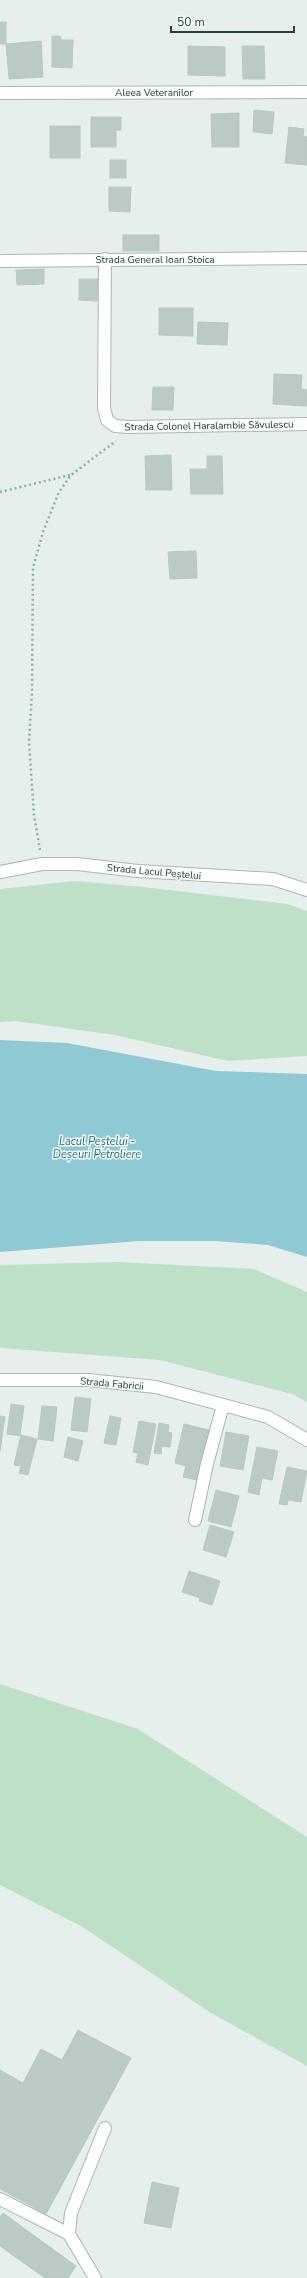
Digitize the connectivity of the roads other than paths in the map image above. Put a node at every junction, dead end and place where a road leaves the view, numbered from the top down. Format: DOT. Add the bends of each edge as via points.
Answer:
graph roads {
  1 [pos="307,92"];
  2 [pos="0,93"];
  3 [pos="307,258"];
  4 [pos="105,259"];
  5 [pos="2,261"];
  6 [pos="307,424"];
  7 [pos="0,872"];
  8 [pos="307,890"];
  9 [pos="0,1380"];
  10 [pos="223,1405"];
  11 [pos="307,1440"];
  12 [pos="195,1520"];
  13 [pos="105,2128"];
  14 [pos="0,2198"];
  15 [pos="69,2234"];
  16 [pos="95,2278"];
  1 -- 2 [label="street, Aleea Veteranilor"];
  3 -- 4 [label="street, Strada General Ioan Stoica"];
  4 -- 5 [label="street, Strada General Ioan Stoica"];
  4 -- 6 [label="street, Strada Colonel Haralambie Săvulescu" via="104,408 107,420 116,426 128,427"];
  7 -- 8 [label="street, Strada Lacul Peștelui" via="42,864 77,864 145,872 273,879"];
  9 -- 10 [label="street, Strada Fabricii" via="88,1380 156,1387"];
  10 -- 11 [label="street, Strada Fabricii" via="268,1417"];
  10 -- 12 [label="street"];
  13 -- 15 [label="street" via="71,2213"];
  14 -- 15 [label="street"];
  15 -- 16 [label="street"];
}
